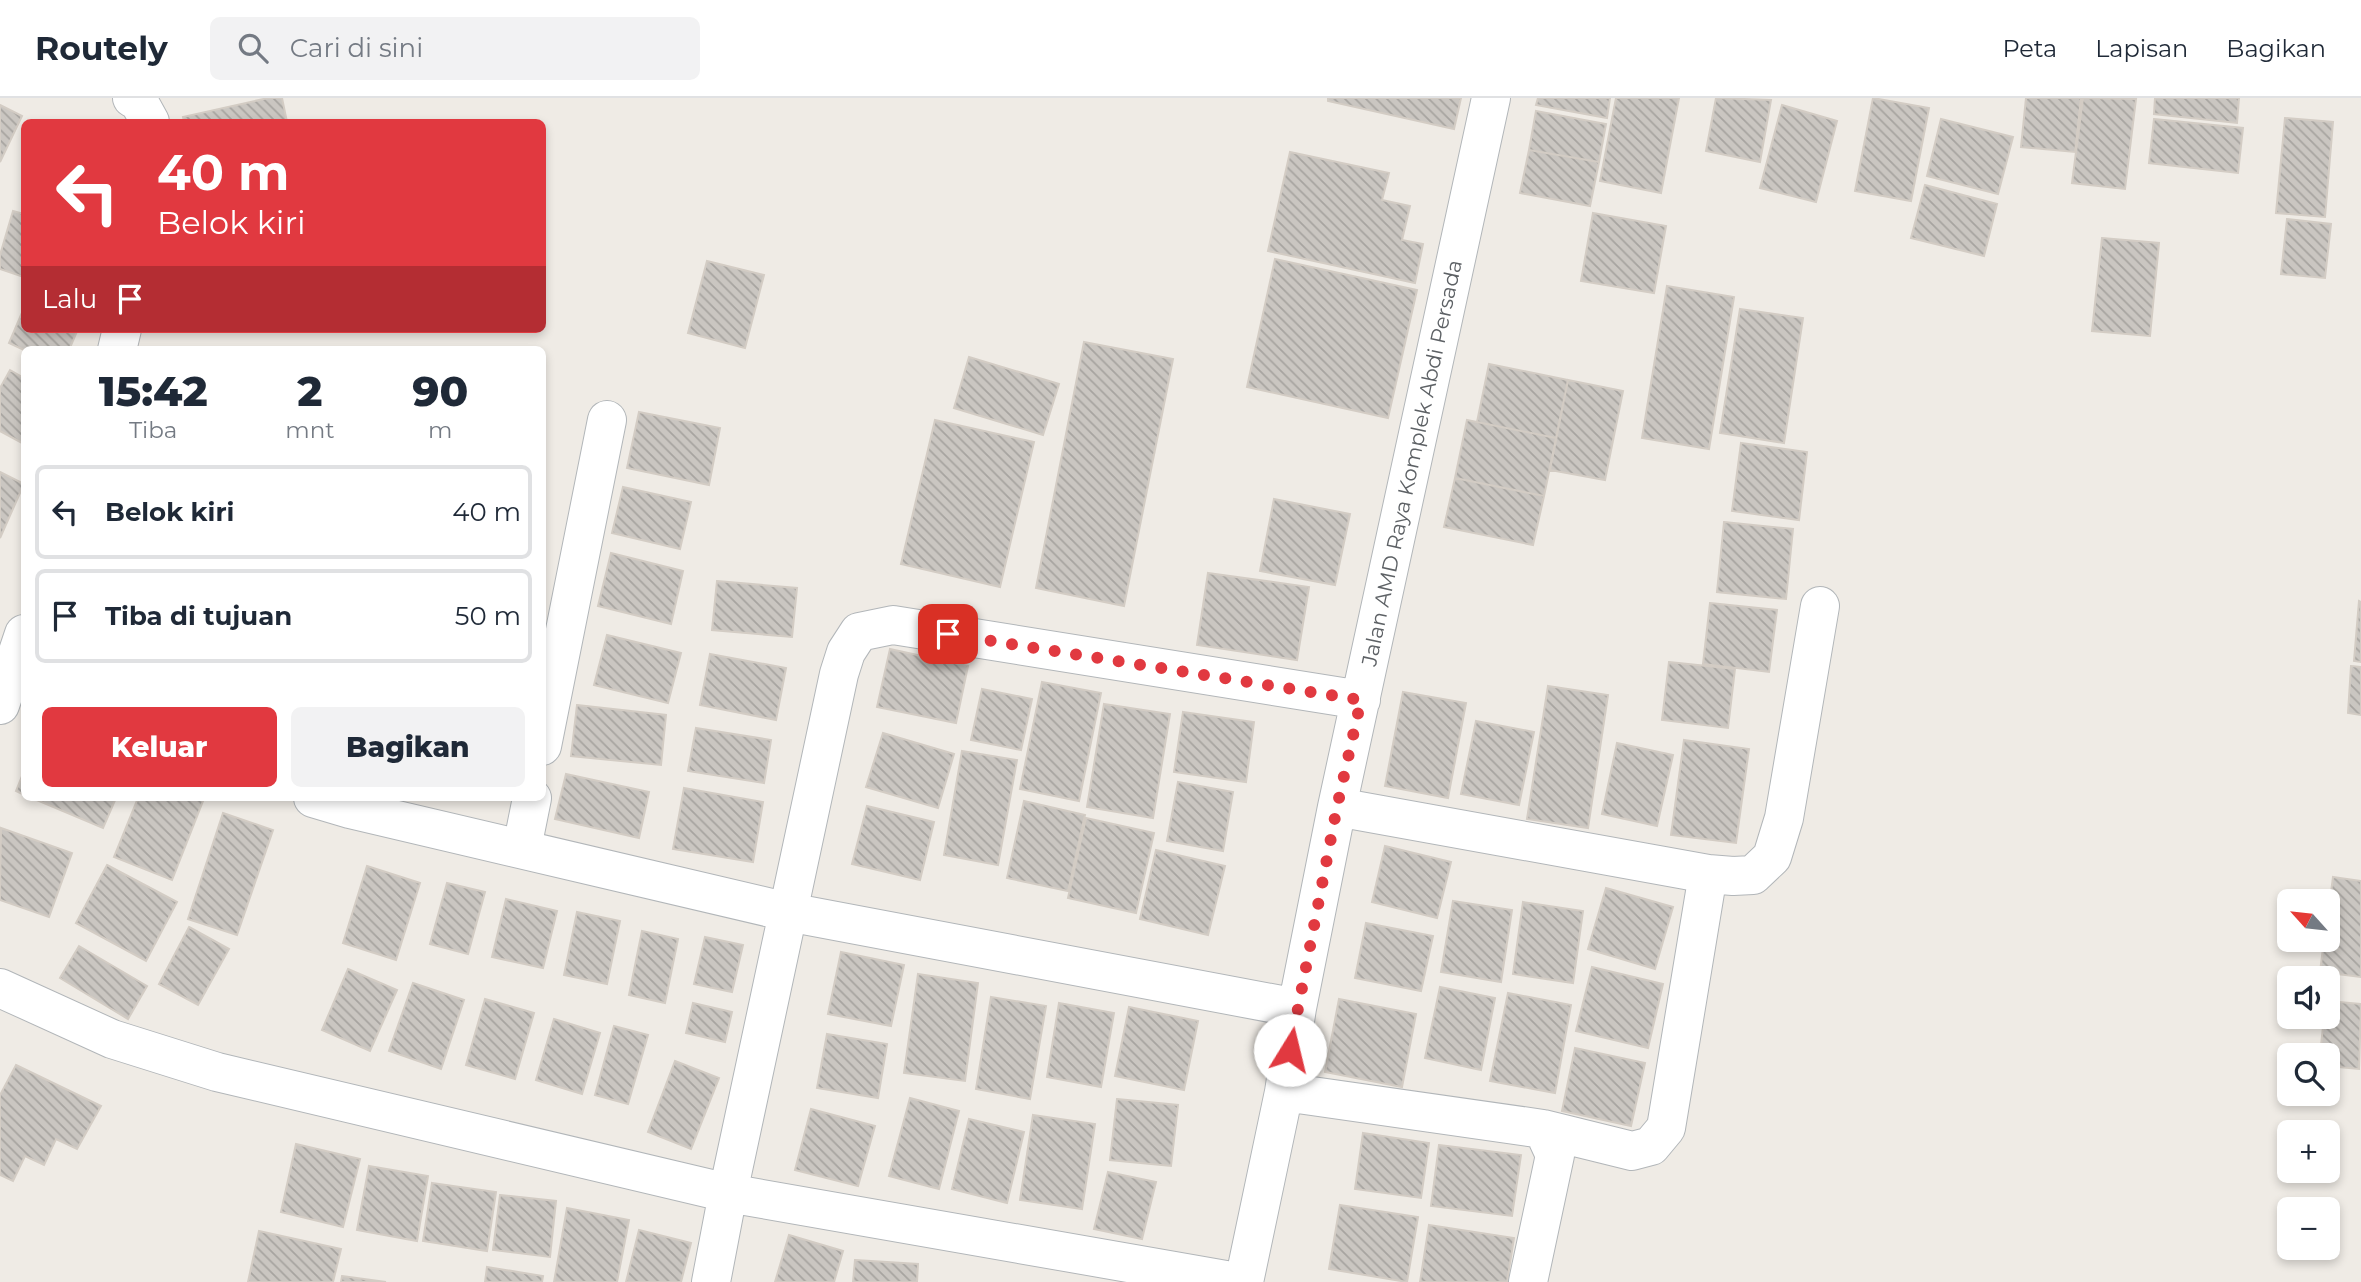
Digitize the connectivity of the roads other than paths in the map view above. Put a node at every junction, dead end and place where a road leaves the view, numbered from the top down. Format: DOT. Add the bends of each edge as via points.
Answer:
graph roads {
  1 [pos="132,98"];
  2 [pos="1491,98"];
  3 [pos="148,119"];
  4 [pos="607,420"];
  5 [pos="1820,606"];
  6 [pos="21,643"];
  7 [pos="1361,700"];
  8 [pos="0,705"];
  9 [pos="546,726"];
  10 [pos="323,801"];
  11 [pos="531,801"];
  12 [pos="1337,807"];
  13 [pos="522,848"];
  14 [pos="1708,874"];
  15 [pos="788,912"];
  16 [pos="0,988"];
  17 [pos="1297,1008"];
  18 [pos="1284,1092"];
  19 [pos="1544,1129"];
  20 [pos="728,1193"];
  21 [pos="711,1282"];
  22 [pos="1237,1282"];
  23 [pos="1244,1282"];
  24 [pos="1528,1282"];
  1 -- 3 [label="street"];
  2 -- 7 [label="street, Jalan AMD Raya Komplek Abdi Persada"];
  4 -- 9 [label="street"];
  5 -- 14 [label="street" via="1784,818 1772,857 1753,874"];
  6 -- 8 [label="street"];
  7 -- 12 [label="street, Jalan AMD Raya Komplek Abdi Persada"];
  7 -- 15 [label="street" via="893,625 859,632 839,674"];
  10 -- 13 [label="street"];
  11 -- 13 [label="street"];
  12 -- 14 [label="street"];
  12 -- 17 [label="street, Jalan AMD Raya Komplek Abdi Persada"];
  13 -- 15 [label="street"];
  14 -- 19 [label="street" via="1665,1128 1651,1146 1632,1151"];
  15 -- 17 [label="street"];
  15 -- 20 [label="street"];
  16 -- 20 [label="street" via="112,1039 217,1072"];
  17 -- 18 [label="street, Jalan AMD Raya Komplek Abdi Persada"];
  18 -- 19 [label="street"];
  18 -- 23 [label="street, Jalan AMD Raya Komplek Abdi Persada"];
  19 -- 24 [label="street" via="1555,1155"];
  20 -- 21 [label="street"];
  20 -- 22 [label="street"];
}
